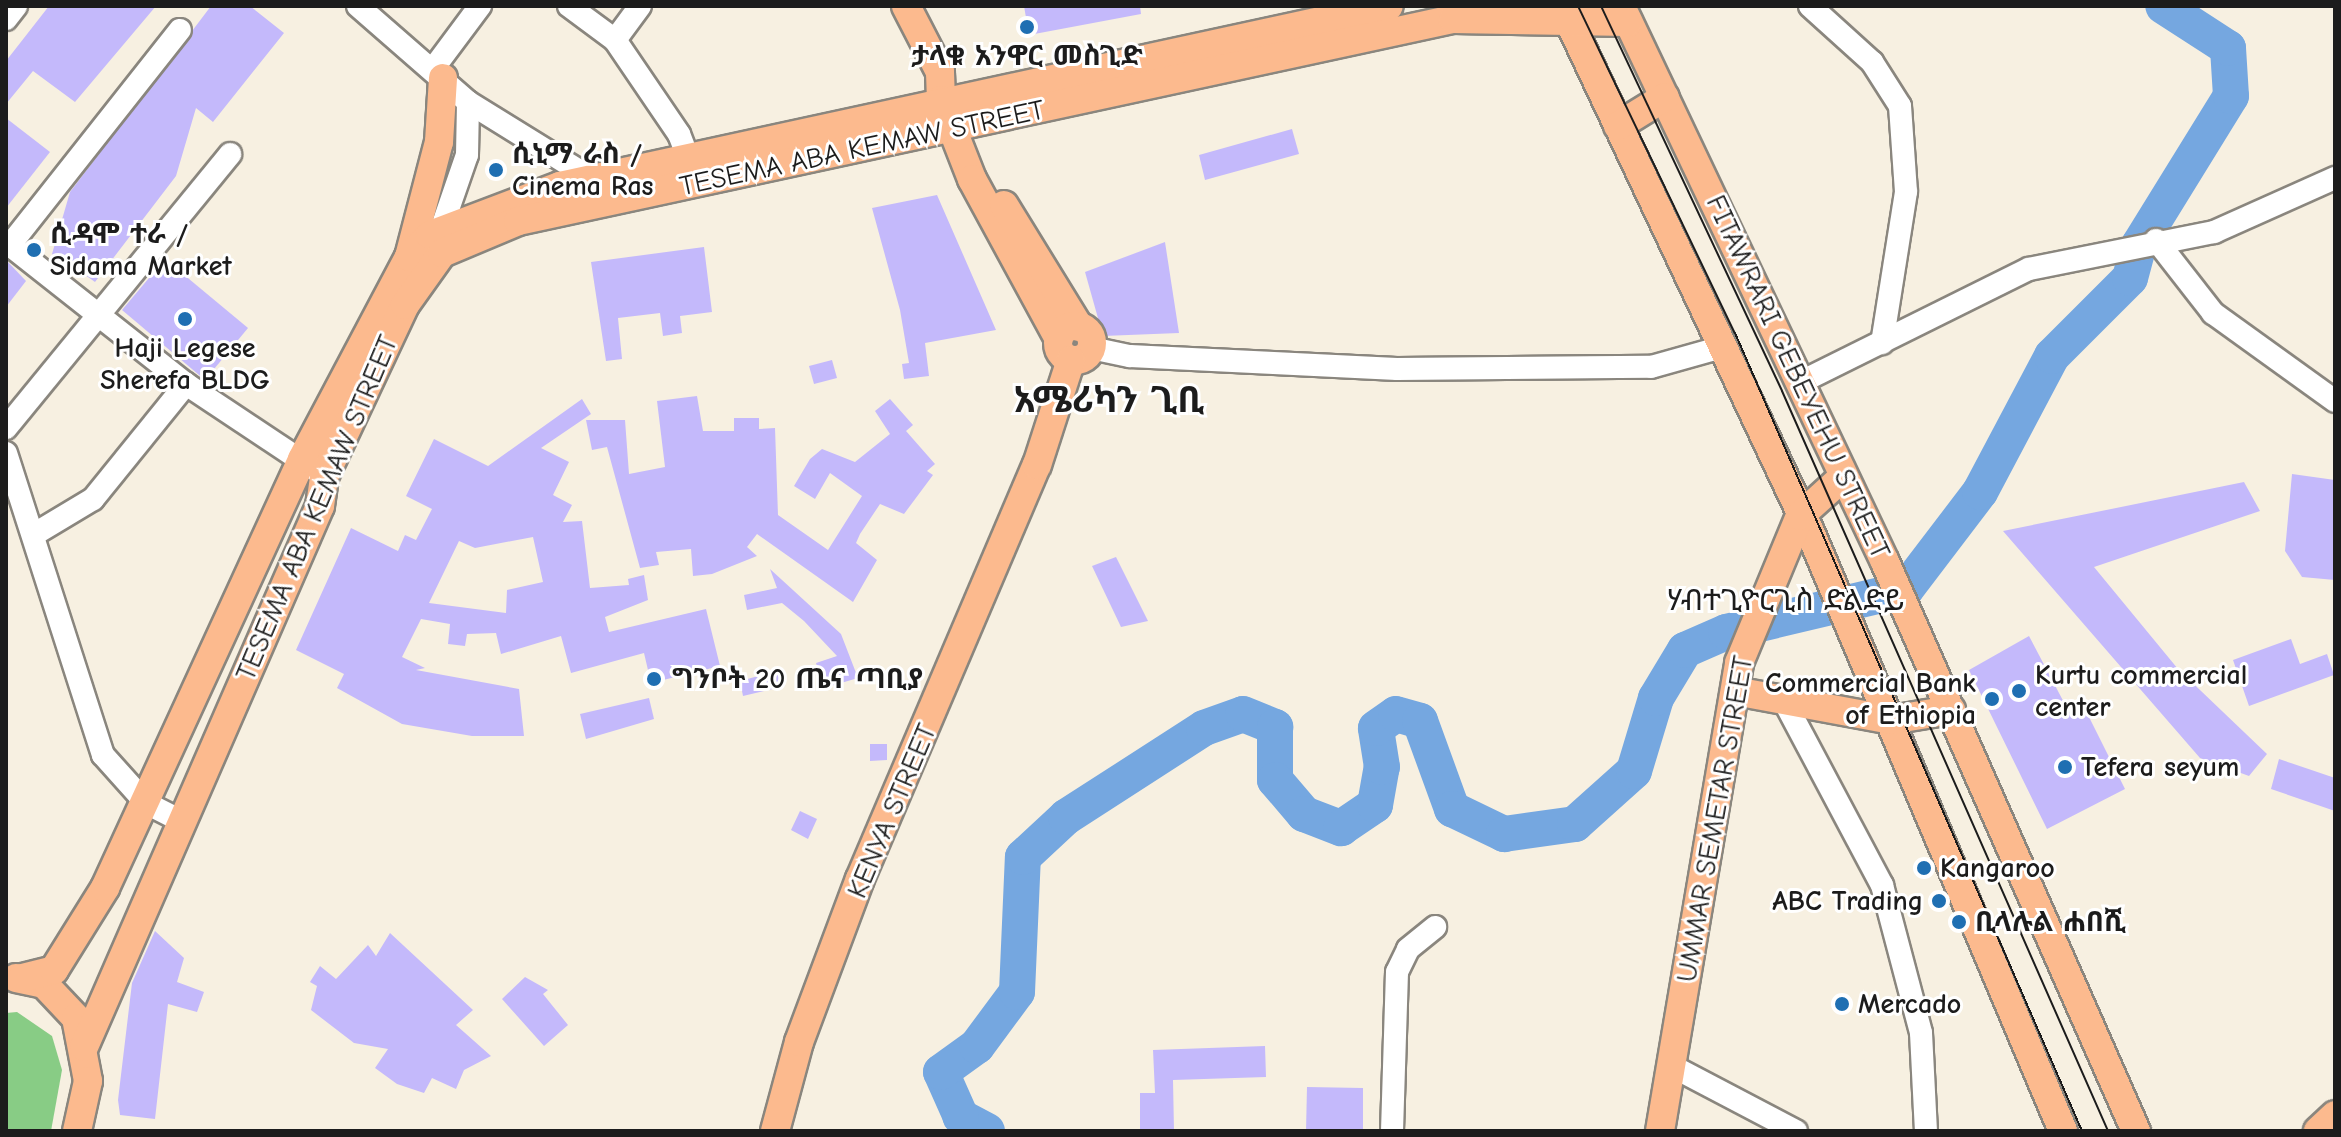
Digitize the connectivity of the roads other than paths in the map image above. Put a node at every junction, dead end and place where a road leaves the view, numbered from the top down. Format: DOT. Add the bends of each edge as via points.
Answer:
graph roads {
  1 [pos="16,6"];
  2 [pos="358,6"];
  3 [pos="480,6"];
  4 [pos="569,6"];
  5 [pos="640,6"];
  6 [pos="906,6"];
  7 [pos="1389,6"];
  8 [pos="1810,6"];
  9 [pos="1564,12"];
  10 [pos="1624,14"];
  11 [pos="6,19"];
  12 [pos="180,30"];
  13 [pos="615,40"];
  14 [pos="438,74"];
  15 [pos="1665,97"];
  16 [pos="949,99"];
  17 [pos="468,102"];
  18 [pos="1618,126"];
  19 [pos="959,129"];
  20 [pos="230,154"];
  21 [pos="693,170"];
  22 [pos="2335,178"];
  23 [pos="592,179"];
  24 [pos="442,240"];
  25 [pos="2156,240"];
  26 [pos="8,244"];
  27 [pos="409,257"];
  28 [pos="99,311"];
  29 [pos="1075,343"];
  30 [pos="1882,343"];
  31 [pos="1722,347"];
  32 [pos="1801,382"];
  33 [pos="186,384"];
  34 [pos="2335,401"];
  35 [pos="6,428"];
  36 [pos="6,453"];
  37 [pos="313,468"];
  38 [pos="1844,476"];
  39 [pos="1800,516"];
  40 [pos="33,535"];
  41 [pos="1737,677"];
  42 [pos="1783,699"];
  43 [pos="1951,710"];
  44 [pos="1891,720"];
  45 [pos="146,803"];
  46 [pos="180,820"];
  47 [pos="1435,927"];
  48 [pos="12,976"];
  49 [pos="84,1047"];
  50 [pos="1672,1066"];
  51 [pos="2335,1115"];
  52 [pos="77,1131"];
  53 [pos="775,1131"];
  54 [pos="1392,1131"];
  55 [pos="1660,1131"];
  56 [pos="1796,1131"];
  57 [pos="1926,1131"];
  58 [pos="2063,1131"];
  59 [pos="2136,1131"];
  60 [pos="2318,1131"];
  1 -- 11 [label="street"];
  2 -- 14 [label="street"];
  3 -- 14 [label="street"];
  4 -- 13 [label="street"];
  5 -- 13 [label="street"];
  6 -- 16 [label="main road"];
  7 -- 16 [label="main road, TESEMA ABA KEMAW STREET"];
  8 -- 30 [label="street" via="1872,62 1900,106 1906,192"];
  9 -- 10 [label="main road, TESEMA ABA KEMAW STREET"];
  9 -- 18 [label="main road, FITAWRARI GEBEYEHU STREET"];
  9 -- 19 [label="main road, TESEMA ABA KEMAW STREET" via="1453,19"];
  10 -- 15 [label="main road, FITAWRARI GEBEYEHU STREET"];
  12 -- 26 [label="street"];
  13 -- 21 [label="street"];
  14 -- 17 [label="street"];
  14 -- 27 [label="main road" via="439,142"];
  15 -- 18 [label="main road"];
  15 -- 32 [label="main road, FITAWRARI GEBEYEHU STREET"];
  16 -- 19 [label="main road"];
  16 -- 21 [label="main road, TESEMA ABA KEMAW STREET"];
  17 -- 23 [label="street"];
  17 -- 24 [label="street" via="467,155"];
  18 -- 31 [label="main road, FITAWRARI GEBEYEHU STREET"];
  19 -- 21 [label="main road, TESEMA ABA KEMAW STREET"];
  19 -- 29 [label="main road"];
  20 -- 28 [label="street"];
  21 -- 23 [label="main road, TESEMA ABA KEMAW STREET"];
  21 -- 24 [label="main road, TESEMA ABA KEMAW STREET"];
  22 -- 25 [label="street" via="2214,232"];
  23 -- 24 [label="main road, TESEMA ABA KEMAW STREET"];
  24 -- 27 [label="main road, TESEMA ABA KEMAW STREET"];
  24 -- 37 [label="main road, TESEMA ABA KEMAW STREET"];
  25 -- 30 [label="street" via="2029,269"];
  25 -- 34 [label="street" via="2213,313"];
  26 -- 28 [label="street"];
  27 -- 37 [label="main road, TESEMA ABA KEMAW STREET"];
  28 -- 33 [label="street"];
  28 -- 35 [label="street"];
  29 -- 31 [label="street" via="1173,359 1410,369 1651,367"];
  29 -- 53 [label="main road, KENYA STREET" via="1037,465 860,879 799,1042"];
  30 -- 32 [label="street"];
  31 -- 39 [label="main road, FITAWRARI GEBEYEHU STREET"];
  32 -- 38 [label="main road, FITAWRARI GEBEYEHU STREET"];
  33 -- 37 [label="street"];
  33 -- 40 [label="street" via="93,499"];
  36 -- 40 [label="street"];
  37 -- 45 [label="main road, TESEMA ABA KEMAW STREET"];
  37 -- 46 [label="main road, TESEMA ABA KEMAW STREET" via="320,506"];
  38 -- 39 [label="main road"];
  38 -- 43 [label="main road, FITAWRARI GEBEYEHU STREET"];
  39 -- 41 [label="main road, UMMAR SEMETAR STREET" via="1754,615"];
  39 -- 44 [label="main road, FITAWRARI GEBEYEHU STREET"];
  40 -- 45 [label="street" via="103,755"];
  41 -- 42 [label="main road"];
  41 -- 50 [label="main road, UMMAR SEMETAR STREET"];
  42 -- 44 [label="main road"];
  42 -- 57 [label="street" via="1882,885 1921,1033"];
  43 -- 44 [label="main road"];
  43 -- 59 [label="main road, FITAWRARI GEBEYEHU STREET"];
  44 -- 58 [label="main road, FITAWRARI GEBEYEHU STREET"];
  45 -- 46 [label="street"];
  45 -- 48 [label="main road, TESEMA ABA KEMAW STREET" via="54,970"];
  46 -- 49 [label="main road, TESEMA ABA KEMAW STREET"];
  47 -- 54 [label="street" via="1408,949 1397,972"];
  48 -- 49 [label="main road" via="44,984 63,1002"];
  49 -- 52 [label="main road" via="88,1081"];
  50 -- 55 [label="main road, UMMAR SEMETAR STREET"];
  50 -- 56 [label="street"];
  51 -- 60 [label="main road"];
}
